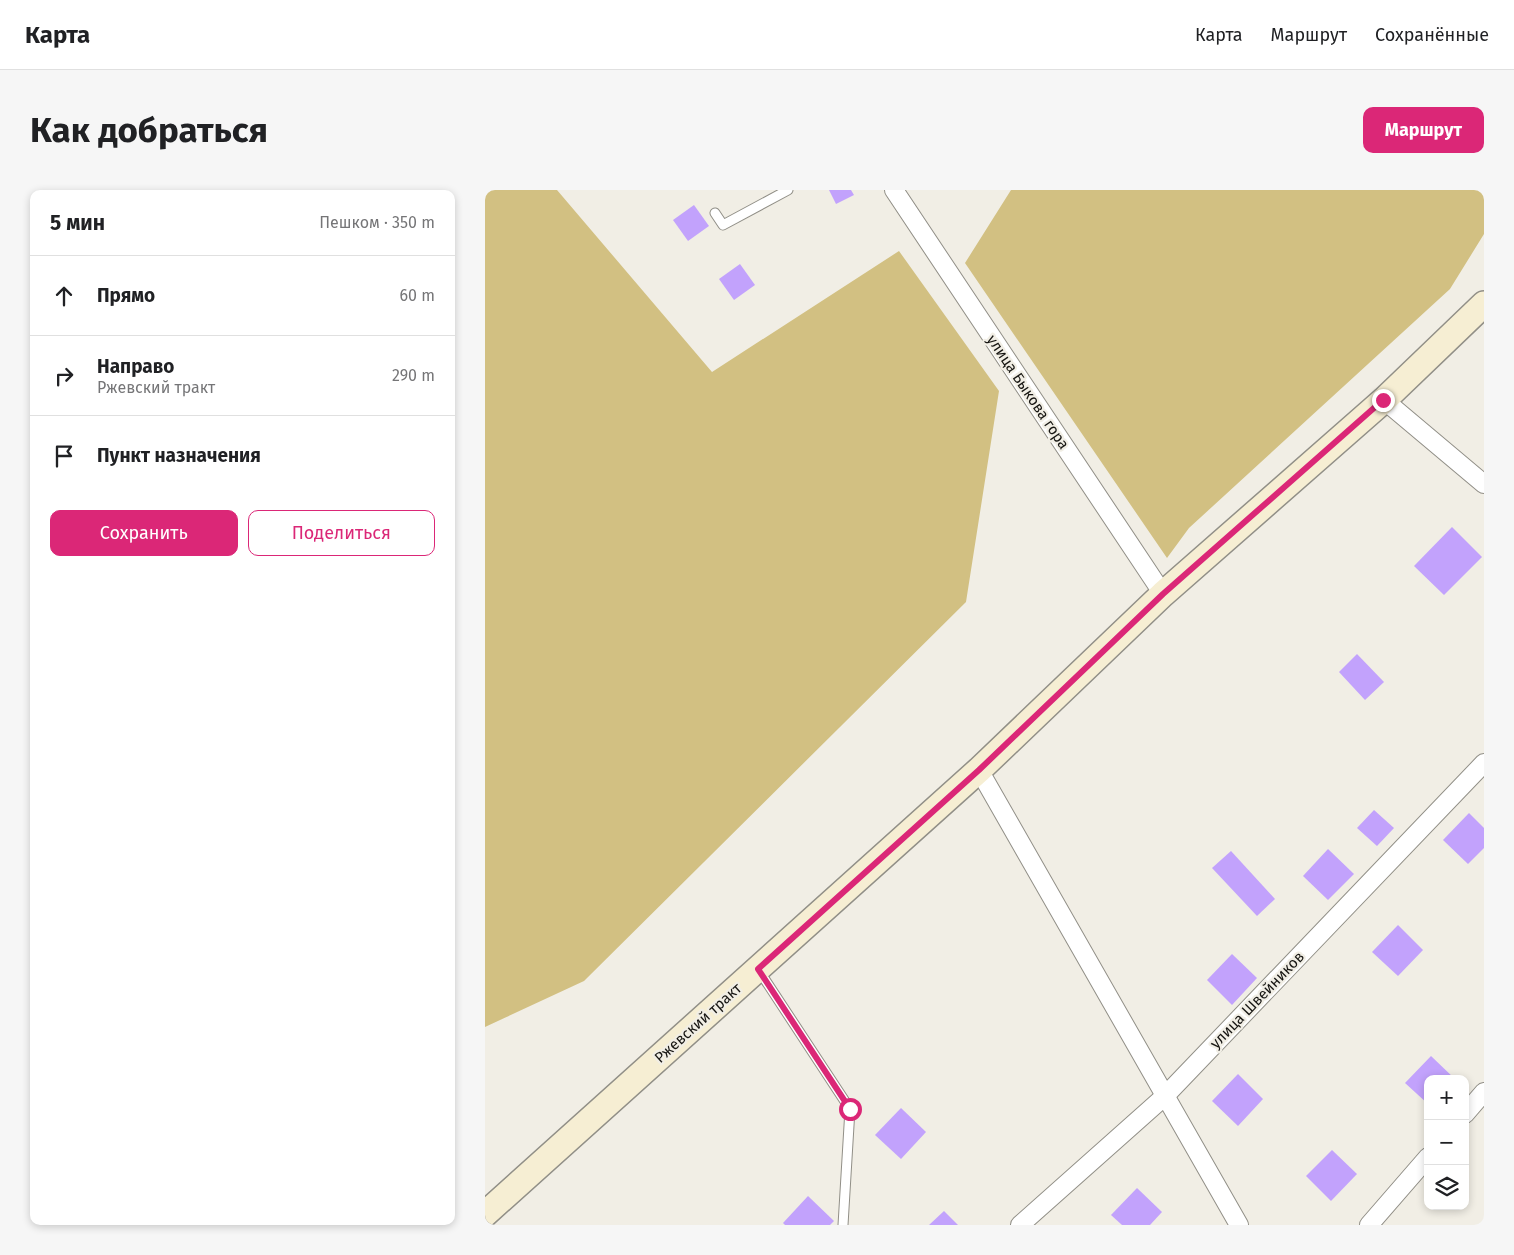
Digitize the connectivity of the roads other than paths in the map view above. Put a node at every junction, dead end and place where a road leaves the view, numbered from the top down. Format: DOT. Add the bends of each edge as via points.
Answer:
graph roads {
  1 [pos="788,190"];
  2 [pos="894,190"];
  3 [pos="715,213"];
  4 [pos="1484,304"];
  5 [pos="1383,400"];
  6 [pos="1484,484"];
  7 [pos="1163,594"];
  8 [pos="1484,763"];
  9 [pos="979,770"];
  10 [pos="758,969"];
  11 [pos="1484,1092"];
  12 [pos="1165,1096"];
  13 [pos="1469,1109"];
  14 [pos="1424,1162"];
  15 [pos="485,1214"];
  16 [pos="843,1225"];
  17 [pos="1020,1225"];
  18 [pos="1239,1225"];
  19 [pos="1369,1225"];
  1 -- 3 [label="lane" via="723,225"];
  2 -- 7 [label="street, улица Быкова гора"];
  4 -- 5 [label="main road, Ржевский тракт"];
  5 -- 6 [label="street"];
  5 -- 7 [label="main road, Ржевский тракт"];
  7 -- 9 [label="main road, Ржевский тракт"];
  8 -- 12 [label="street, улица Швейников"];
  9 -- 10 [label="main road, Ржевский тракт"];
  9 -- 12 [label="street"];
  10 -- 15 [label="main road, Ржевский тракт"];
  10 -- 16 [label="lane" via="850,1109"];
  11 -- 13 [label="street"];
  12 -- 17 [label="street, улица Швейников"];
  12 -- 18 [label="street"];
  14 -- 19 [label="street"];
}
